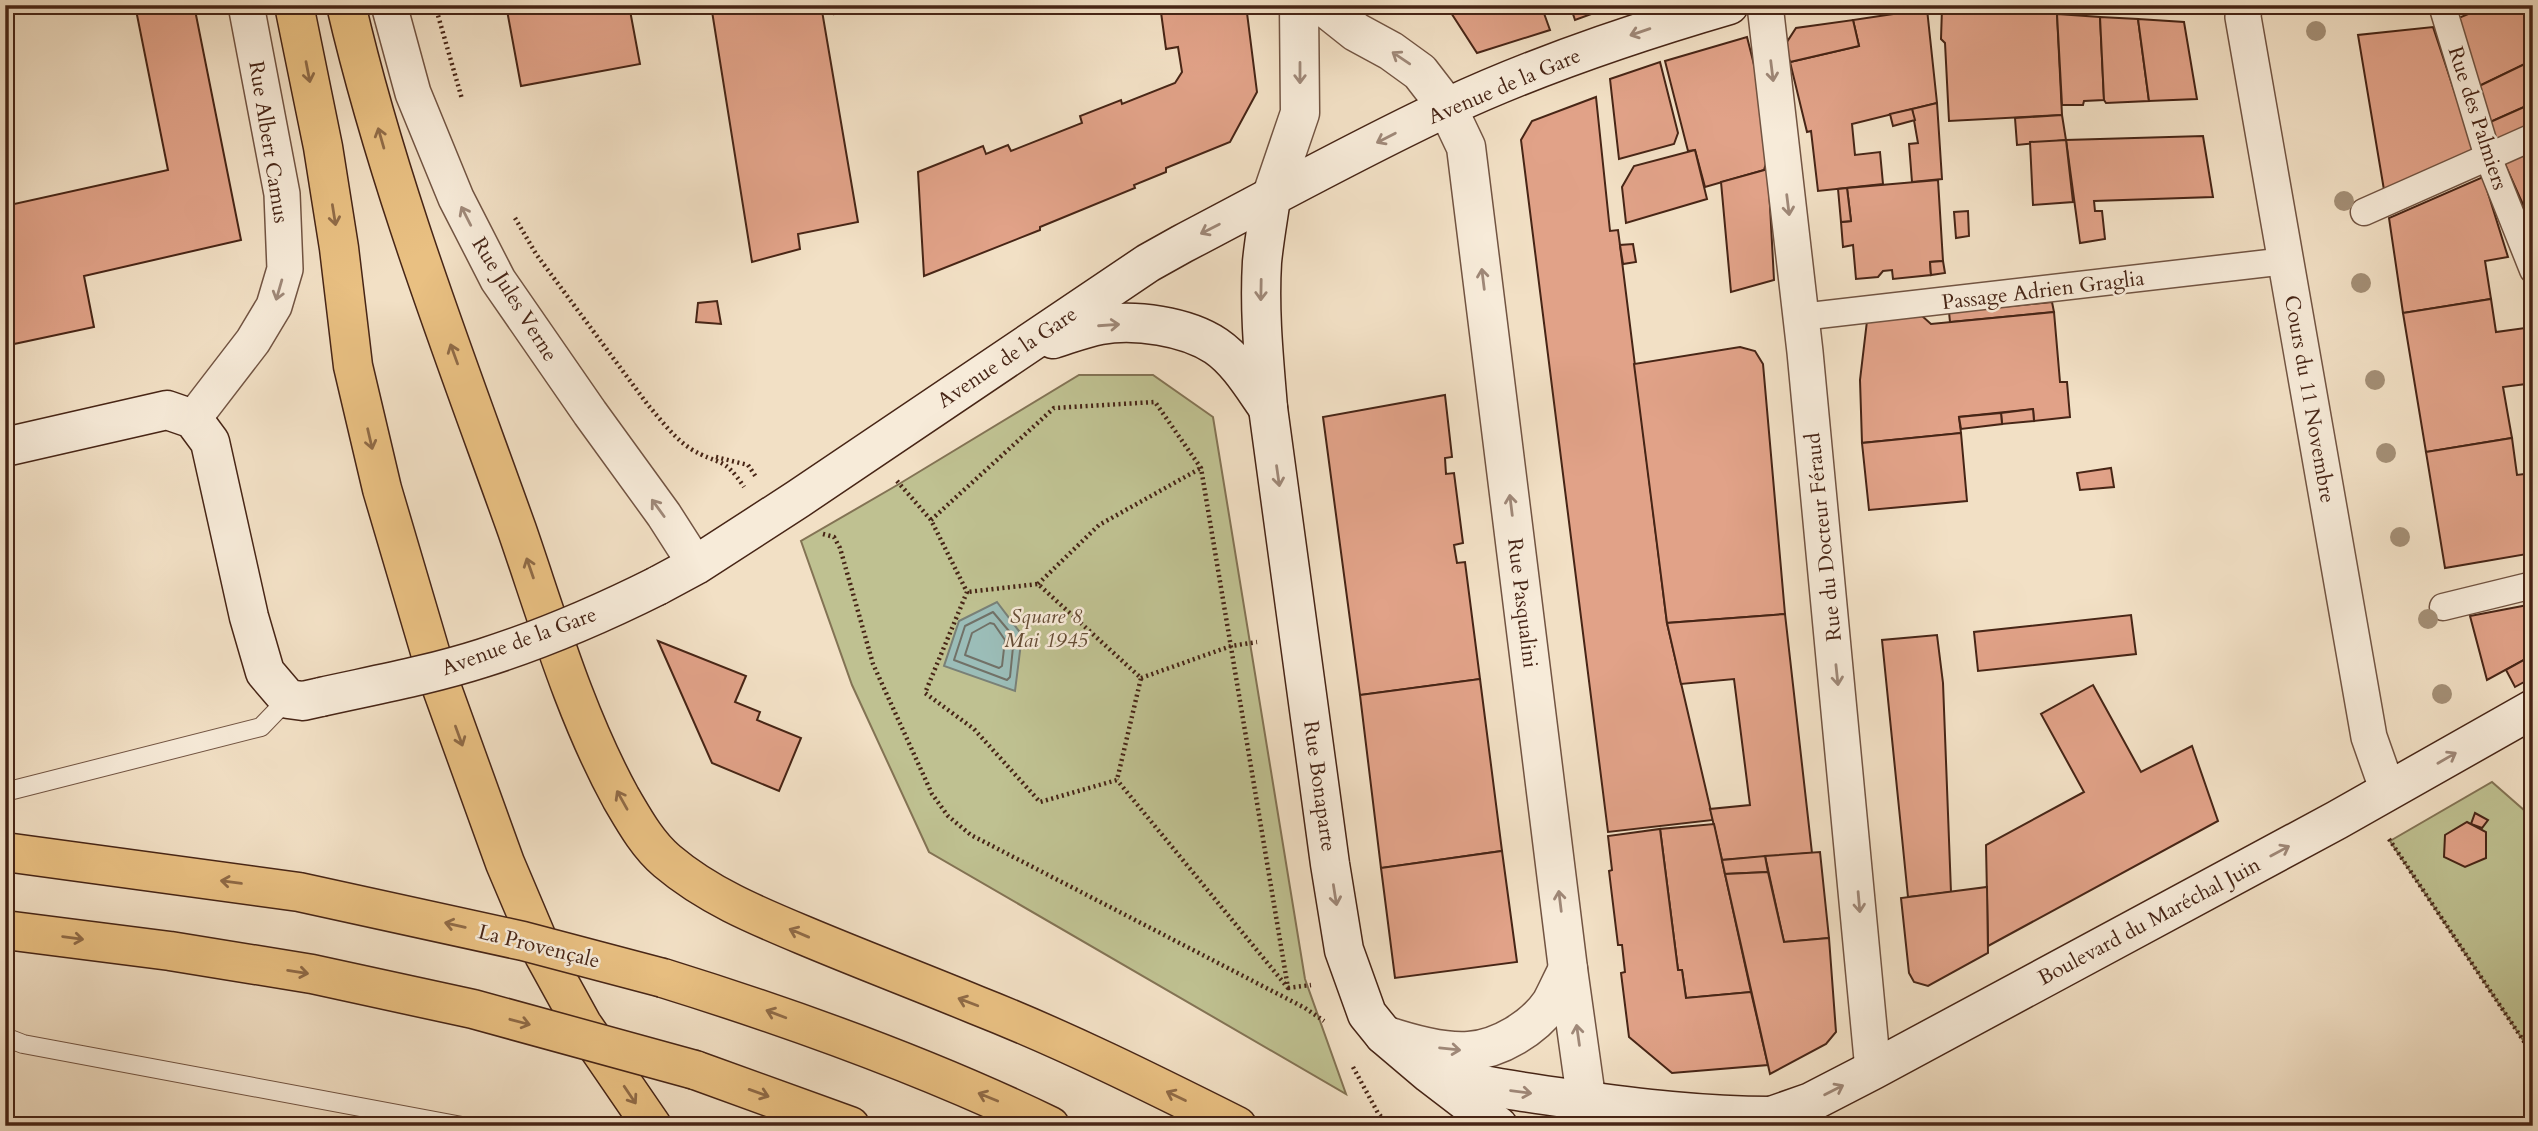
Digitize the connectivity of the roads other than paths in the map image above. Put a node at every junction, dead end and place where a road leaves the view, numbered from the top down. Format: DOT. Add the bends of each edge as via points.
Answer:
graph roads {
  1 [pos="246,5"];
  2 [pos="294,5"];
  3 [pos="346,5"];
  4 [pos="389,5"];
  5 [pos="1299,5"];
  6 [pos="1322,5"];
  7 [pos="1729,5"];
  8 [pos="1765,5"];
  9 [pos="2244,5"];
  10 [pos="2442,5"];
  11 [pos="1447,107"];
  12 [pos="2533,137"];
  13 [pos="2488,157"];
  14 [pos="1271,198"];
  15 [pos="2364,212"];
  16 [pos="2286,261"];
  17 [pos="2533,270"];
  18 [pos="1801,317"];
  19 [pos="1020,349"];
  20 [pos="1268,408"];
  21 [pos="193,419"];
  22 [pos="5,447"];
  23 [pos="696,565"];
  24 [pos="2533,585"];
  25 [pos="2443,607"];
  26 [pos="305,698"];
  27 [pos="2533,709"];
  28 [pos="2388,791"];
  29 [pos="5,792"];
  30 [pos="5,852"];
  31 [pos="5,930"];
  32 [pos="1568,969"];
  33 [pos="1384,1035"];
  34 [pos="5,1037"];
  35 [pos="1873,1070"];
  36 [pos="1430,1074"];
  37 [pos="1589,1114"];
  38 [pos="1767,1121"];
  39 [pos="462,1126"];
  40 [pos="652,1126"];
  41 [pos="850,1126"];
  42 [pos="1050,1126"];
  43 [pos="1237,1126"];
  44 [pos="1498,1126"];
  1 -- 21 [label="street, Rue Albert Camus, one-way" via="282,194 285,269 274,306 253,341"];
  2 -- 40 [label="highway, one-way" via="323,147 353,366 382,489 436,672 505,863 544,955 582,1024"];
  43 -- 3 [label="highway, one-way" via="993,1012 740,909 691,880 646,837 607,773 557,645 397,192"];
  23 -- 4 [label="street, Rue Jules Verne, one-way" via="498,280 456,198 413,93"];
  5 -- 14 [label="main road, one-way" via="1300,113"];
  11 -- 6 [label="main road, Rue Pasqualini, one-way" via="1420,72"];
  7 -- 11 [label="main road, Avenue de la Gare, one-way" via="1644,30"];
  8 -- 18 [label="street, Rue du Docteur Féraud, one-way"];
  9 -- 16 [label="street, Cours du 11 Novembre"];
  10 -- 13 [label="street, Rue des Palmiers"];
  11 -- 14 [label="main road, Avenue de la Gare, one-way"];
  32 -- 11 [label="main road, Rue Pasqualini, one-way" via="1466,146"];
  12 -- 13 [label="street"];
  13 -- 15 [label="street"];
  13 -- 17 [label="street, Rue des Palmiers"];
  14 -- 19 [label="main road, Avenue de la Gare, one-way" via="1148,263"];
  14 -- 20 [label="main road, one-way" via="1261,296"];
  16 -- 18 [label="street, Passage Adrien Graglia"];
  16 -- 28 [label="street, Cours du 11 Novembre" via="2370,741"];
  18 -- 35 [label="street, Rue du Docteur Féraud, one-way"];
  19 -- 20 [label="main road, Rue Bonaparte, one-way" via="1100,325 1165,327 1193,334 1216,347"];
  19 -- 23 [label="main road, Avenue de la Gare"];
  20 -- 33 [label="main road, Rue Bonaparte, one-way" via="1344,950 1367,1014"];
  21 -- 22 [label="main road" via="167,410"];
  21 -- 26 [label="main road" via="210,442 265,672 276,688"];
  23 -- 26 [label="main road, Avenue de la Gare, bridge" via="583,621 483,658"];
  24 -- 25 [label="street"];
  26 -- 29 [label="lane" via="261,727"];
  28 -- 27 [label="main road, Boulevard du Maréchal Juin, one-way"];
  35 -- 28 [label="main road, Boulevard du Maréchal Juin, one-way"];
  42 -- 30 [label="highway, La Provençale, one-way, bridge" via="1002,1102 766,1010 523,941 299,891"];
  31 -- 41 [label="highway, one-way, bridge" via="312,974 473,1009 695,1070"];
  33 -- 32 [label="main road, one-way" via="1411,1045 1469,1051 1507,1041 1550,1004"];
  37 -- 32 [label="main road, Rue Pasqualini, one-way"];
  33 -- 36 [label="main road, Rue Bonaparte"];
  34 -- 39 [label="lane"];
  38 -- 35 [label="main road, Boulevard du Maréchal Juin, one-way"];
  36 -- 37 [label="main road, Rue Bonaparte, one-way"];
  36 -- 44 [label="main road"];
  37 -- 38 [label="main road, Rue Bonaparte"];
}
